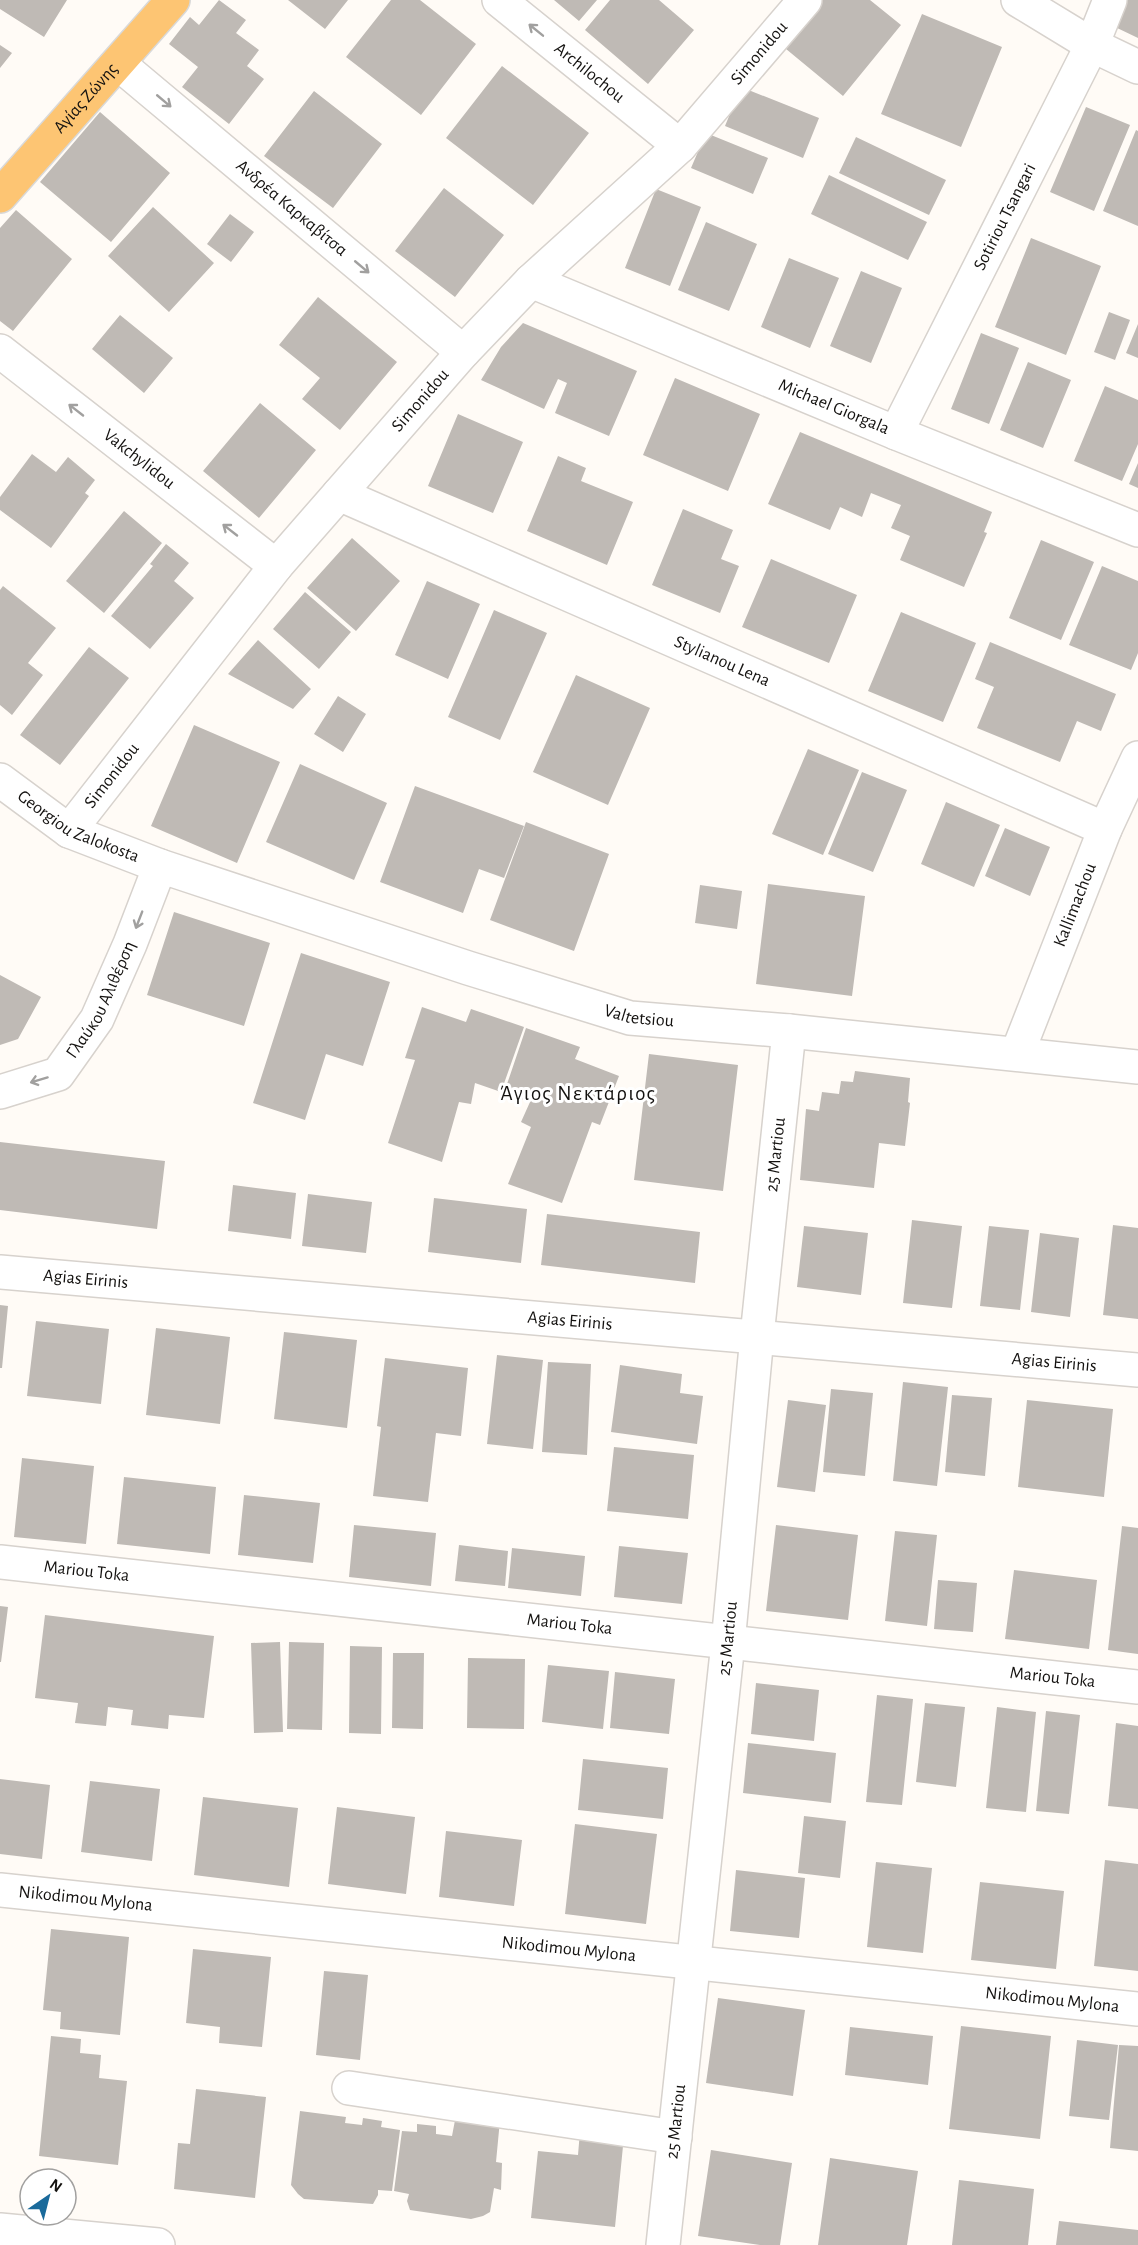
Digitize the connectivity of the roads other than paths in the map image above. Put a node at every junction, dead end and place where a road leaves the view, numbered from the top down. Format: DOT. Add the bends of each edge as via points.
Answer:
graph roads {
  1 [pos="173,0"];
  2 [pos="499,0"];
  3 [pos="805,0"];
  4 [pos="1018,0"];
  5 [pos="1110,0"];
  6 [pos="1092,45"];
  7 [pos="119,64"];
  8 [pos="1138,67"];
  9 [pos="680,146"];
  10 [pos="0,196"];
  11 [pos="531,280"];
  12 [pos="0,351"];
  13 [pos="463,352"];
  14 [pos="896,433"];
  15 [pos="339,494"];
  16 [pos="1138,530"];
  17 [pos="276,566"];
  18 [pos="1138,758"];
  19 [pos="0,780"];
  20 [pos="1105,829"];
  21 [pos="69,831"];
  22 [pos="160,866"];
  23 [pos="789,1031"];
  24 [pos="1017,1054"];
  25 [pos="1138,1067"];
  26 [pos="0,1092"];
  27 [pos="0,1272"];
  28 [pos="757,1336"];
  29 [pos="1138,1370"];
  30 [pos="0,1562"];
  31 [pos="728,1642"];
  32 [pos="1138,1688"];
  33 [pos="0,1890"];
  34 [pos="693,1963"];
  35 [pos="1138,2009"];
  36 [pos="349,2088"];
  37 [pos="675,2137"];
  38 [pos="0,2230"];
  39 [pos="158,2245"];
  40 [pos="663,2245"];
  1 -- 7 [label="main road, Αγίας Ζώνης"];
  9 -- 2 [label="street, Archilochou, one-way"];
  3 -- 9 [label="street, Simonidou"];
  4 -- 6 [label="street"];
  5 -- 6 [label="street, Sotiriou Tsangari"];
  6 -- 8 [label="street"];
  6 -- 14 [label="street, Sotiriou Tsangari"];
  7 -- 10 [label="main road, Αγίας Ζώνης"];
  7 -- 13 [label="street, Ανδρέα Καρκαβίτσα, one-way"];
  9 -- 11 [label="street, Simonidou"];
  11 -- 13 [label="street, Simonidou"];
  11 -- 14 [label="street, Michael Giorgala"];
  17 -- 12 [label="street, Vakchylidou, one-way"];
  13 -- 15 [label="street, Simonidou"];
  14 -- 16 [label="street, Michael Giorgala"];
  15 -- 17 [label="street, Simonidou"];
  15 -- 20 [label="street, Stylianou Lena"];
  17 -- 21 [label="street, Simonidou"];
  18 -- 20 [label="street, Kallimachou"];
  19 -- 21 [label="street, Georgiou Zalokosta"];
  20 -- 24 [label="street, Kallimachou"];
  21 -- 22 [label="street, Georgiou Zalokosta"];
  22 -- 23 [label="street, Valtetsiou" via="630,1017"];
  22 -- 26 [label="street, Γλαύκου Αλιθέρση, one-way" via="97,1019 58,1074"];
  23 -- 24 [label="street, Valtetsiou"];
  23 -- 28 [label="street, 25 Martiou"];
  24 -- 25 [label="street, Valtetsiou"];
  27 -- 28 [label="street, Agias Eirinis"];
  28 -- 29 [label="street, Agias Eirinis"];
  28 -- 31 [label="street, 25 Martiou"];
  30 -- 31 [label="street, Mariou Toka"];
  31 -- 32 [label="street, Mariou Toka"];
  31 -- 34 [label="street, 25 Martiou"];
  33 -- 34 [label="street, Nikodimou Mylona"];
  34 -- 35 [label="street, Nikodimou Mylona"];
  34 -- 37 [label="street, 25 Martiou"];
  36 -- 37 [label="street"];
  37 -- 40 [label="street, 25 Martiou"];
  38 -- 39 [label="street"];
}
